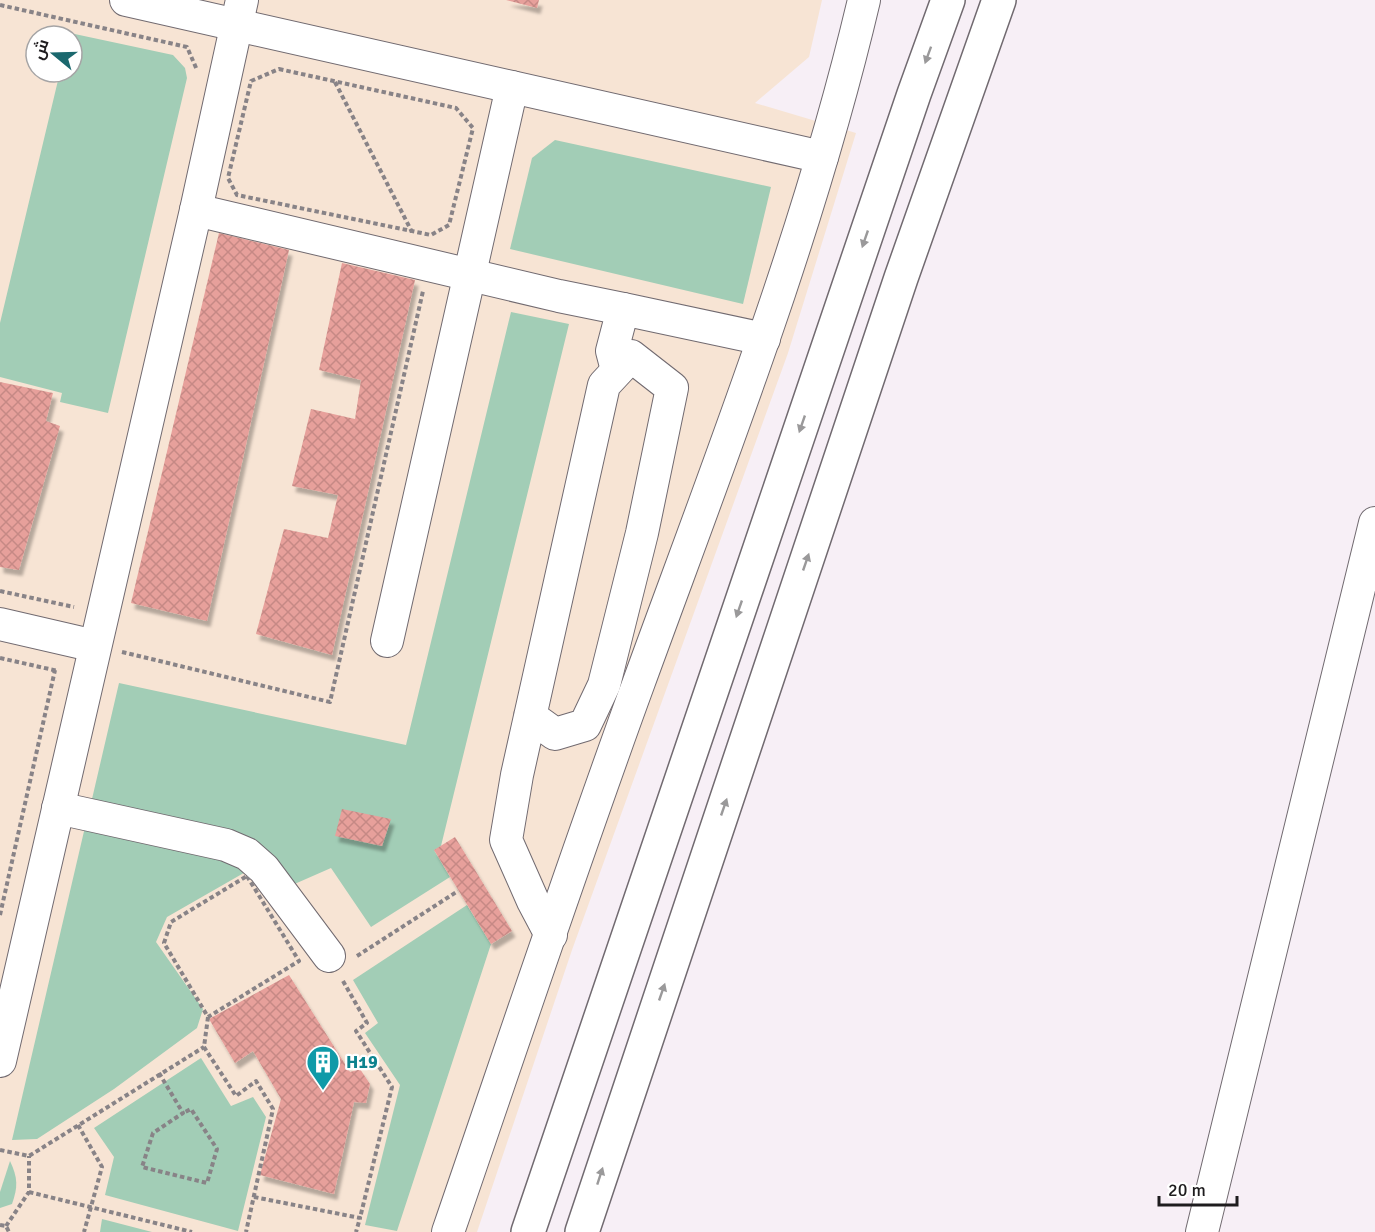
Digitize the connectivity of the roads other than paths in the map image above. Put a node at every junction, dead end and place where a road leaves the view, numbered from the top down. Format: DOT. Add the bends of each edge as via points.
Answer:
graph roads {
  1 [pos="126,0"];
  2 [pos="864,0"];
  3 [pos="948,0"];
  4 [pos="999,0"];
  5 [pos="239,12"];
  6 [pos="512,87"];
  7 [pos="822,157"];
  8 [pos="195,210"];
  9 [pos="470,275"];
  10 [pos="623,309"];
  11 [pos="764,339"];
  12 [pos="617,370"];
  13 [pos="1375,523"];
  14 [pos="0,624"];
  15 [pos="387,641"];
  16 [pos="95,646"];
  17 [pos="530,716"];
  18 [pos="58,808"];
  19 [pos="551,935"];
  20 [pos="332,963"];
  21 [pos="11,965"];
  22 [pos="0,1061"];
  23 [pos="447,1232"];
  24 [pos="528,1232"];
  25 [pos="582,1232"];
  26 [pos="1202,1232"];
  1 -- 5 [label="street"];
  2 -- 7 [label="street"];
  3 -- 24 [label="main road, one-way"];
  25 -- 4 [label="main road, one-way" via="901,278"];
  5 -- 6 [label="street"];
  5 -- 8 [label="street"];
  6 -- 7 [label="street"];
  6 -- 9 [label="street"];
  7 -- 11 [label="street"];
  8 -- 9 [label="street"];
  8 -- 16 [label="street"];
  9 -- 10 [label="street"];
  9 -- 15 [label="street"];
  10 -- 11 [label="street"];
  10 -- 12 [label="street" via="612,351"];
  11 -- 19 [label="street"];
  12 -- 17 [label="street" via="604,385"];
  12 -- 17 [label="street" via="631,356 672,388 642,533 604,685 585,725 555,734"];
  13 -- 26 [label="street"];
  14 -- 16 [label="street"];
  16 -- 18 [label="street"];
  17 -- 19 [label="street" via="506,840"];
  18 -- 20 [label="street" via="226,845 247,854 264,868"];
  18 -- 21 [label="street"];
  19 -- 23 [label="street"];
  21 -- 22 [label="street"];
}
